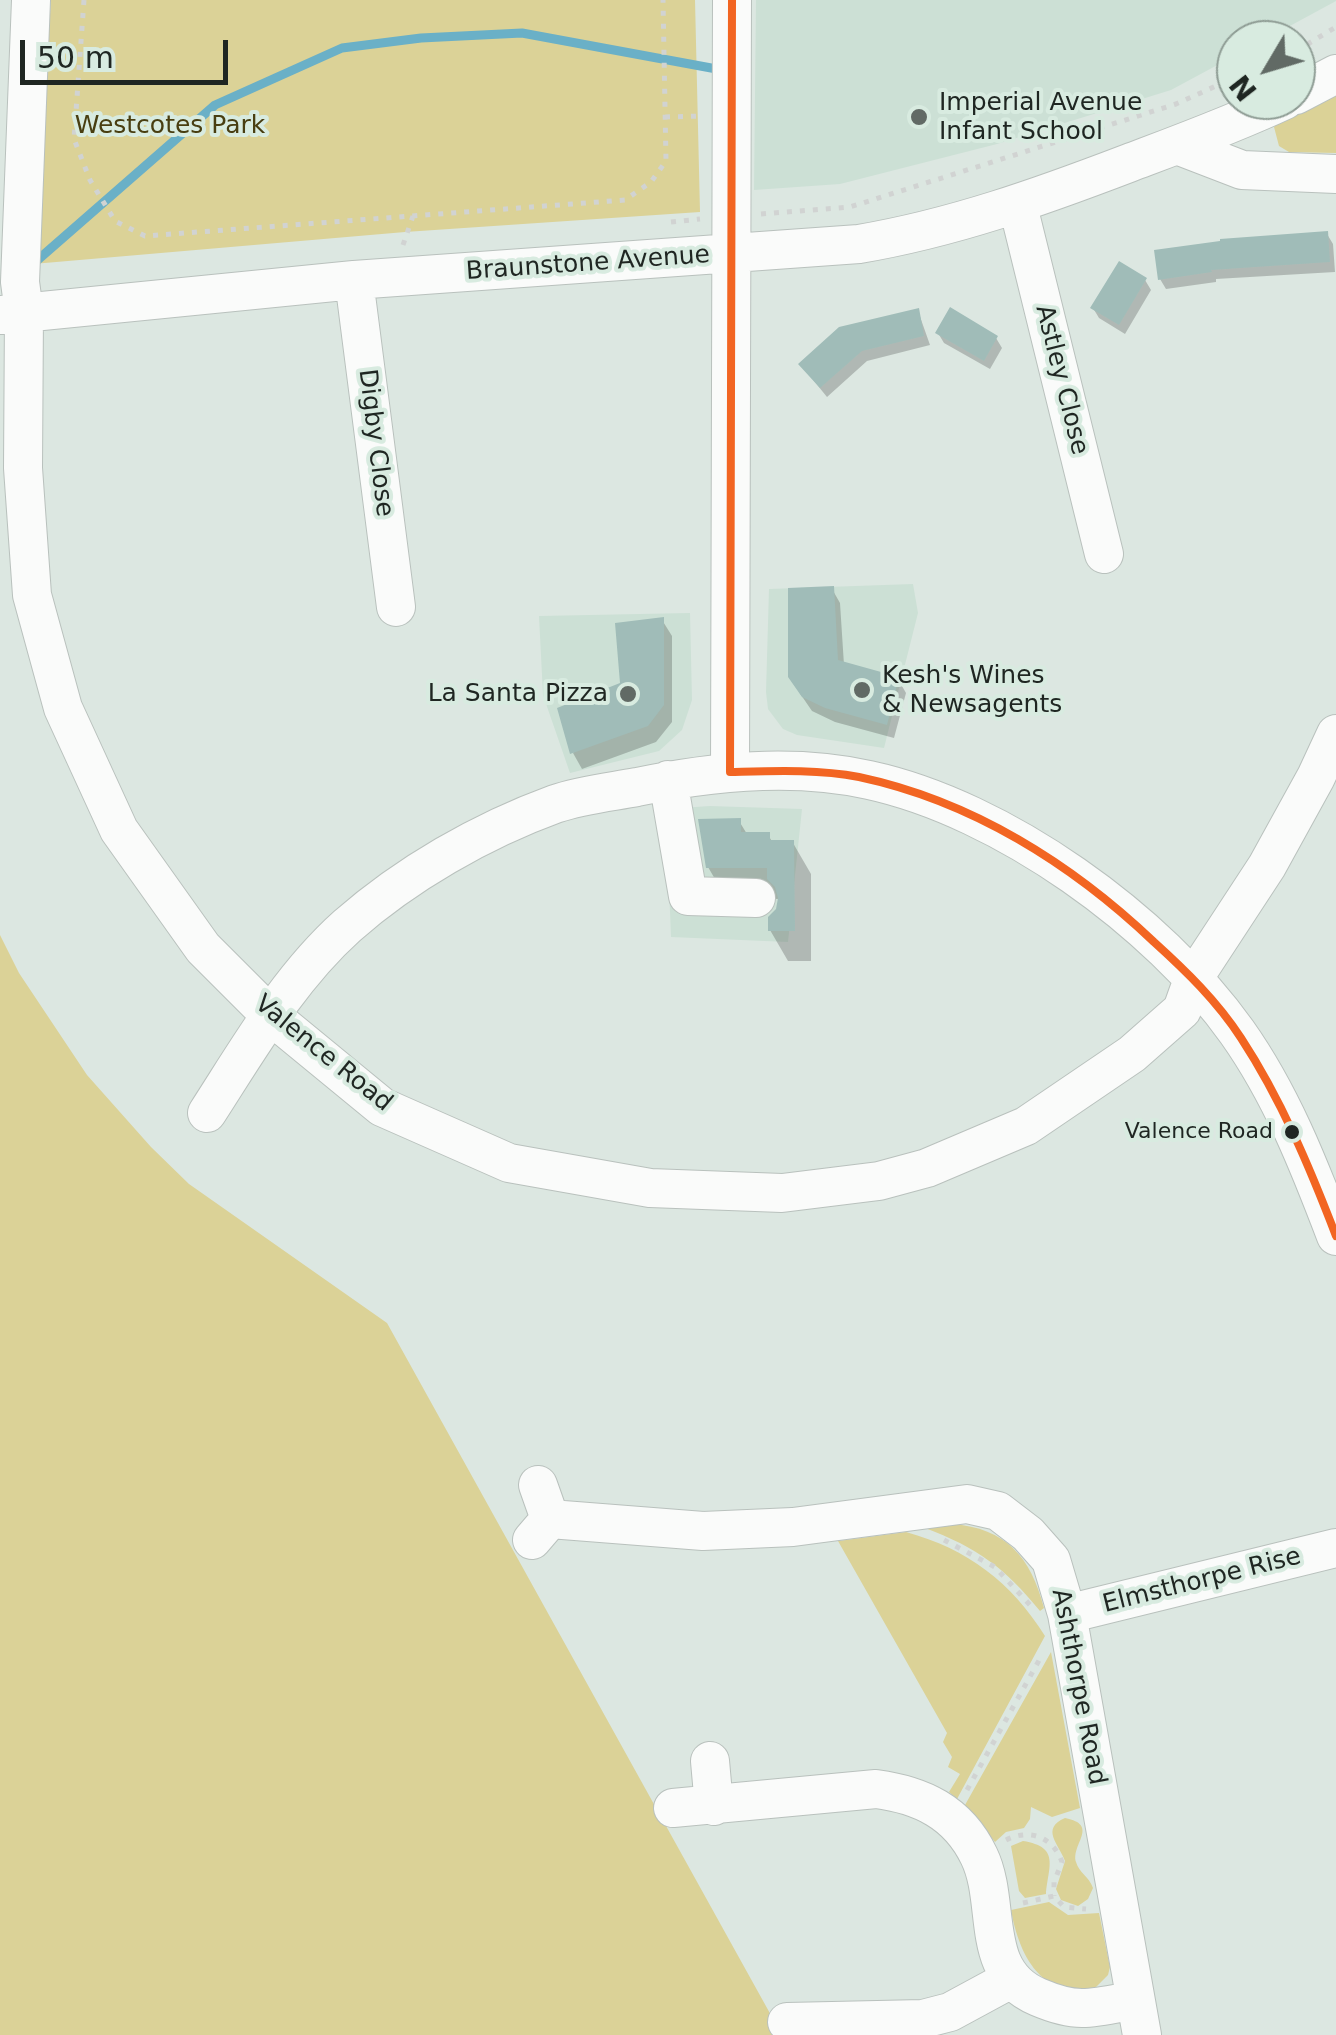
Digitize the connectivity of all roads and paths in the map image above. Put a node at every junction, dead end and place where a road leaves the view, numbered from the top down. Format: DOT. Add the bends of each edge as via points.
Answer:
graph roads {
  1 [pos="31,0"];
  2 [pos="84,0"];
  3 [pos="664,0"];
  4 [pos="732,0"];
  5 [pos="1216,87"];
  6 [pos="1237,120"];
  7 [pos="1177,145"];
  8 [pos="1336,174"];
  9 [pos="1018,206"];
  10 [pos="413,216"];
  11 [pos="729,216"];
  12 [pos="669,222"];
  13 [pos="419,245"];
  14 [pos="729,254"];
  15 [pos="354,280"];
  16 [pos="12,313"];
  17 [pos="1104,554"];
  18 [pos="396,607"];
  19 [pos="1336,734"];
  20 [pos="730,772"];
  21 [pos="668,780"];
  22 [pos="756,898"];
  23 [pos="1193,979"];
  24 [pos="270,1016"];
  25 [pos="206,1113"];
  26 [pos="1336,1236"];
  27 [pos="910,1510"];
  28 [pos="540,1515"];
  29 [pos="1336,1548"];
  30 [pos="1057,1618"];
  31 [pos="710,1761"];
  32 [pos="714,1806"];
  33 [pos="673,1808"];
  34 [pos="951,1819"];
  35 [pos="1009,1856"];
  36 [pos="1054,1896"];
  37 [pos="1118,1905"];
  38 [pos="991,1907"];
  39 [pos="1010,1979"];
  40 [pos="1138,2018"];
  41 [pos="787,2022"];
  42 [pos="924,2027"];
  1 -- 16 [label="street, Valence Road" via="20,282"];
  2 -- 10 [label="path" via="74,138 114,221 145,236"];
  3 -- 10 [label="path" via="666,161 651,182 625,200"];
  4 -- 11 [label="street"];
  5 -- 11 [label="path" via="850,207"];
  6 -- 7 [label="street, Braunstone Avenue"];
  7 -- 8 [label="street" via="1242,170"];
  7 -- 9 [label="street, Braunstone Avenue"];
  9 -- 14 [label="street, Braunstone Avenue" via="887,239"];
  9 -- 17 [label="street, Astley Close"];
  10 -- 13 [label="path" via="403,246"];
  11 -- 12 [label="path"];
  11 -- 14 [label="street"];
  14 -- 15 [label="street, Braunstone Avenue"];
  14 -- 20 [label="street"];
  15 -- 16 [label="street, Braunstone Avenue"];
  15 -- 18 [label="street, Digby Close"];
  16 -- 24 [label="street, Valence Road" via="32,595 63,708 119,830 202,948"];
  19 -- 23 [label="street, Valence Road" via="1268,866"];
  20 -- 21 [label="street"];
  20 -- 23 [label="street" via="806,770 871,780 935,801 1018,839 1105,896"];
  21 -- 22 [label="street" via="688,896"];
  21 -- 24 [label="street" via="557,804 470,842 402,883 346,928"];
  23 -- 24 [label="street, Valence Road" via="1182,1010 1132,1054 1026,1126 928,1168 782,1193 650,1188 509,1163 382,1107"];
  23 -- 26 [label="street" via="1268,1082"];
  24 -- 25 [label="street"];
  27 -- 28 [label="street, Ashthorpe Road" via="703,1532"];
  27 -- 30 [label="path" via="914,1529 995,1568"];
  27 -- 30 [label="street, Ashthorpe Road" via="967,1504 998,1511 1051,1560"];
  29 -- 30 [label="street, Elmsthorpe Rise"];
  30 -- 34 [label="path"];
  30 -- 37 [label="street, Ashthorpe Road"];
  31 -- 32 [label="street"];
  32 -- 33 [label="street"];
  32 -- 34 [label="street" via="876,1788 908,1793"];
  34 -- 38 [label="street" via="981,1859"];
  35 -- 36 [label="path" via="1006,1841 1024,1834 1044,1838 1062,1862"];
  36 -- 37 [label="path" via="1072,1910"];
  36 -- 38 [label="path"];
  37 -- 40 [label="street, Ashthorpe Road"];
  38 -- 39 [label="street" via="995,1945"];
  39 -- 40 [label="street" via="1056,2005"];
  39 -- 42 [label="street"];
  41 -- 42 [label="street"];
}
